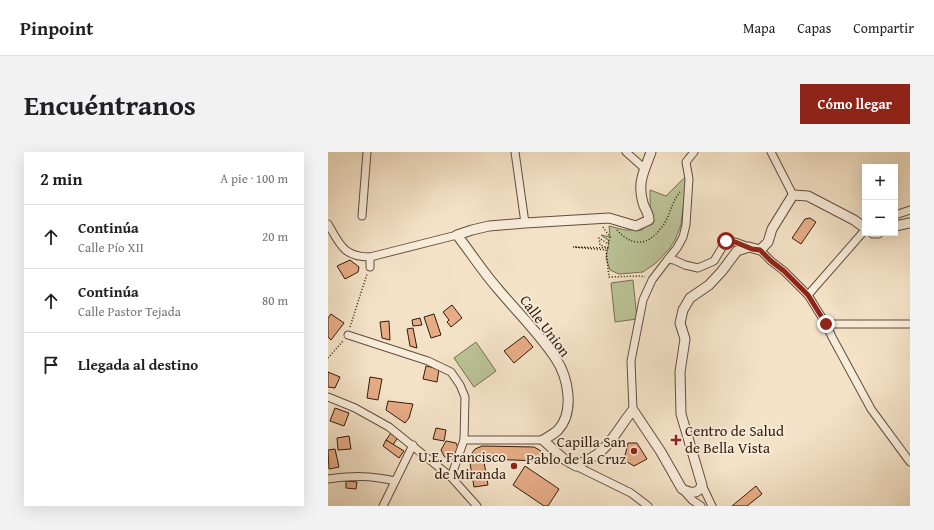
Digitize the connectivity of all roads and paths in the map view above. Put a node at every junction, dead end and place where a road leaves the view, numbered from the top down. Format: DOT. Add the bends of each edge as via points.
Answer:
graph roads {
  1 [pos="367,152"];
  2 [pos="515,152"];
  3 [pos="626,152"];
  4 [pos="651,152"];
  5 [pos="694,152"];
  6 [pos="771,152"];
  7 [pos="645,170"];
  8 [pos="794,195"];
  9 [pos="910,210"];
  10 [pos="898,214"];
  11 [pos="362,216"];
  12 [pos="597,218"];
  13 [pos="524,223"];
  14 [pos="910,223"];
  15 [pos="328,224"];
  16 [pos="898,225"];
  17 [pos="862,227"];
  18 [pos="862,232"];
  19 [pos="457,236"];
  20 [pos="749,247"];
  21 [pos="760,250"];
  22 [pos="370,256"];
  23 [pos="668,259"];
  24 [pos="370,267"];
  25 [pos="652,280"];
  26 [pos="808,295"];
  27 [pos="826,324"];
  28 [pos="910,324"];
  29 [pos="348,335"];
  30 [pos="328,358"];
  31 [pos="328,397"];
  32 [pos="632,410"];
  33 [pos="464,440"];
  34 [pos="543,440"];
  35 [pos="413,445"];
  36 [pos="910,462"];
  37 [pos="576,466"];
  38 [pos="451,477"];
  39 [pos="328,480"];
  40 [pos="395,481"];
  41 [pos="702,485"];
  42 [pos="682,489"];
  43 [pos="383,506"];
  44 [pos="476,506"];
  45 [pos="648,506"];
  46 [pos="701,506"];
  47 [pos="712,506"];
  1 -- 11 [label="street"];
  2 -- 13 [label="street"];
  3 -- 7 [label="street"];
  4 -- 7 [label="street"];
  5 -- 23 [label="street" via="686,162 689,179 684,237"];
  6 -- 8 [label="street"];
  7 -- 12 [label="street" via="640,189 643,204 649,215 648,220 636,226 609,218"];
  8 -- 17 [label="street" via="808,196 822,202"];
  8 -- 21 [label="street" via="772,229 768,242"];
  9 -- 10 [label="street"];
  12 -- 13 [label="street"];
  12 -- 25 [label="path" via="610,237 608,244 599,238 600,245 608,248 573,246 606,250 609,277 640,276"];
  13 -- 19 [label="street" via="472,230"];
  14 -- 16 [label="street"];
  15 -- 22 [label="street" via="351,254 359,257"];
  18 -- 26 [label="street"];
  19 -- 22 [label="street"];
  19 -- 34 [label="street, Calle Union" via="557,360 564,378 568,408 558,430"];
  20 -- 21 [label="street"];
  20 -- 23 [label="street" via="726,241 714,261 698,268"];
  20 -- 41 [label="street" via="737,251 709,285 690,298 683,310 680,323 685,339 680,372 681,414"];
  21 -- 26 [label="street"];
  22 -- 24 [label="street"];
  23 -- 25 [label="street"];
  24 -- 29 [label="path"];
  25 -- 32 [label="street" via="643,300 631,361"];
  26 -- 27 [label="street"];
  27 -- 28 [label="street"];
  27 -- 36 [label="street" via="871,409"];
  29 -- 30 [label="path"];
  29 -- 33 [label="street" via="428,361 451,372 465,397"];
  31 -- 35 [label="street" via="389,427"];
  32 -- 37 [label="street" via="609,443 597,455"];
  32 -- 42 [label="street" via="661,452"];
  33 -- 34 [label="street"];
  33 -- 38 [label="street"];
  34 -- 37 [label="street"];
  35 -- 38 [label="street"];
  35 -- 40 [label="street"];
  37 -- 45 [label="street" via="630,493"];
  38 -- 44 [label="street"];
  39 -- 40 [label="street" via="355,476"];
  40 -- 43 [label="street"];
  41 -- 42 [label="street" via="693,493"];
  41 -- 47 [label="street"];
  42 -- 46 [label="street"];
}
